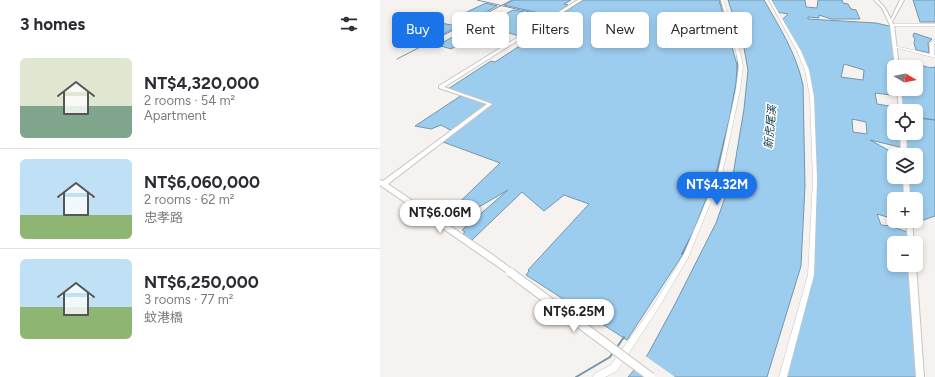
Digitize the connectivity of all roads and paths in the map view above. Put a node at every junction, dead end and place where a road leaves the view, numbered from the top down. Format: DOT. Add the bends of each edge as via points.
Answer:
graph roads {
  1 [pos="580,0"];
  2 [pos="722,0"];
  3 [pos="770,0"];
  4 [pos="876,0"];
  5 [pos="902,0"];
  6 [pos="892,23"];
  7 [pos="934,25"];
  8 [pos="935,41"];
  9 [pos="895,47"];
  10 [pos="934,56"];
  11 [pos="896,60"];
  12 [pos="382,183"];
  13 [pos="912,272"];
  14 [pos="598,377"];
  15 [pos="651,377"];
  16 [pos="783,377"];
  17 [pos="920,377"];
  1 -- 12 [label="street" via="441,86 490,104"];
  2 -- 14 [label="street" via="741,66 720,174 686,256 614,368"];
  3 -- 16 [label="street" via="807,70 812,97 815,180 811,275"];
  4 -- 6 [label="street"];
  5 -- 6 [label="street"];
  6 -- 7 [label="street"];
  6 -- 9 [label="street"];
  8 -- 10 [label="street" via="932,44"];
  9 -- 10 [label="street"];
  9 -- 11 [label="street"];
  12 -- 15 [label="street, bridge" via="490,257"];
  13 -- 17 [label="street"];
}
